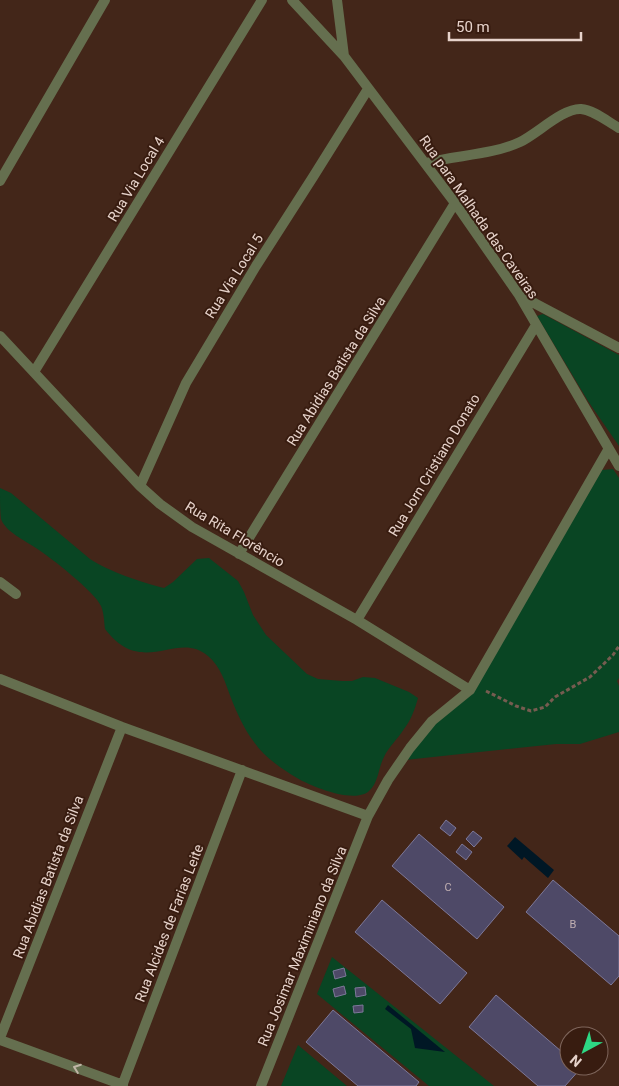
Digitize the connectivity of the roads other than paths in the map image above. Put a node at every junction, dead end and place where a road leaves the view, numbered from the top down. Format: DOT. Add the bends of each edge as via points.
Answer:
graph roads {
  1 [pos="105,0"];
  2 [pos="262,0"];
  3 [pos="292,0"];
  4 [pos="337,0"];
  5 [pos="344,56"];
  6 [pos="368,89"];
  7 [pos="619,128"];
  8 [pos="426,163"];
  9 [pos="0,180"];
  10 [pos="455,203"];
  11 [pos="519,295"];
  12 [pos="536,325"];
  13 [pos="0,336"];
  14 [pos="619,348"];
  15 [pos="34,372"];
  16 [pos="608,450"];
  17 [pos="619,466"];
  18 [pos="140,486"];
  19 [pos="239,554"];
  20 [pos="0,582"];
  21 [pos="16,594"];
  22 [pos="356,620"];
  23 [pos="0,678"];
  24 [pos="471,687"];
  25 [pos="122,727"];
  26 [pos="242,770"];
  27 [pos="368,816"];
  28 [pos="0,1039"];
  29 [pos="123,1086"];
  30 [pos="261,1086"];
  1 -- 9 [label="street"];
  2 -- 15 [label="street, Rua Via Local 4"];
  3 -- 5 [label="street, Rua para Malhada das Caveiras"];
  4 -- 5 [label="street"];
  5 -- 6 [label="street, Rua para Malhada das Caveiras"];
  6 -- 8 [label="street, Rua para Malhada das Caveiras"];
  6 -- 18 [label="street, Rua Via Local 5" via="186,383"];
  7 -- 8 [label="street" via="581,109 564,114 521,142 504,148"];
  8 -- 10 [label="street, Rua para Malhada das Caveiras"];
  10 -- 11 [label="street, Rua para Malhada das Caveiras"];
  10 -- 19 [label="street, Rua Abidias Batista da Silva"];
  11 -- 12 [label="street, Rua para Malhada das Caveiras"];
  11 -- 14 [label="street"];
  12 -- 16 [label="street, Rua para Malhada das Caveiras"];
  12 -- 22 [label="street, Rua Jorn Cristiano Donato"];
  13 -- 15 [label="street, Rua Rita Florêncio"];
  15 -- 18 [label="street, Rua Rita Florêncio"];
  16 -- 17 [label="street, Rua para Malhada das Caveiras"];
  16 -- 24 [label="street"];
  18 -- 19 [label="street, Rua Rita Florêncio" via="192,527"];
  19 -- 22 [label="street, Rua Rita Florêncio"];
  20 -- 21 [label="street"];
  22 -- 24 [label="street, Rua Rita Florêncio"];
  23 -- 25 [label="street"];
  24 -- 27 [label="street, Rua Josimar Maximiniano da Silva" via="432,721 410,748"];
  25 -- 26 [label="street"];
  25 -- 28 [label="street, Rua Abidias Batista da Silva"];
  26 -- 27 [label="street"];
  26 -- 29 [label="street, Rua Alcides de Farias Leite"];
  27 -- 30 [label="street, Rua Josimar Maximiniano da Silva"];
  29 -- 28 [label="street, one-way"];
}
